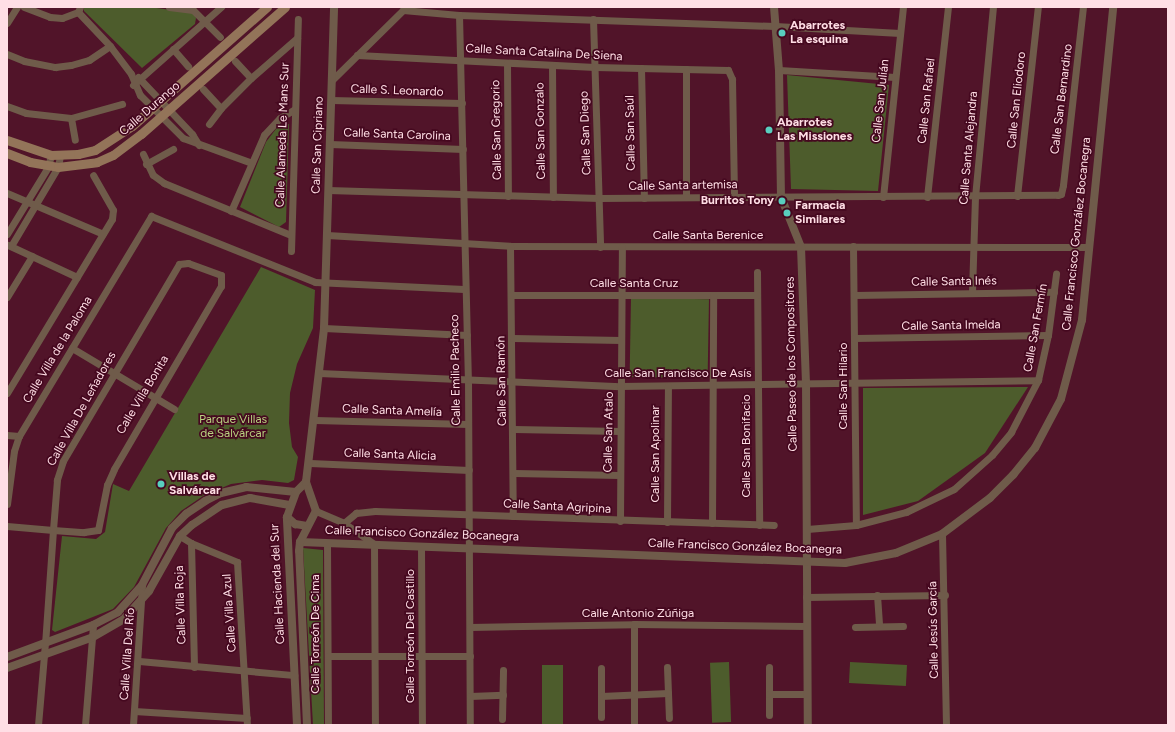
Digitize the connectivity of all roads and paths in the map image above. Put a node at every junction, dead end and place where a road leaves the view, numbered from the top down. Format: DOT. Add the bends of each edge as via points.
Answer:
graph roads {
  1 [pos="17,7"];
  2 [pos="24,7"];
  3 [pos="169,7"];
  4 [pos="221,7"];
  5 [pos="267,7"];
  6 [pos="286,7"];
  7 [pos="334,7"];
  8 [pos="774,7"];
  9 [pos="903,7"];
  10 [pos="948,7"];
  11 [pos="993,7"];
  12 [pos="1038,7"];
  13 [pos="1083,7"];
  14 [pos="1113,7"];
  15 [pos="404,9"];
  16 [pos="79,10"];
  17 [pos="459,15"];
  18 [pos="298,19"];
  19 [pos="593,19"];
  20 [pos="206,21"];
  21 [pos="7,22"];
  22 [pos="775,26"];
  23 [pos="900,33"];
  24 [pos="220,37"];
  25 [pos="297,38"];
  26 [pos="110,46"];
  27 [pos="173,49"];
  28 [pos="7,54"];
  29 [pos="357,55"];
  30 [pos="461,60"];
  31 [pos="235,61"];
  32 [pos="507,63"];
  33 [pos="552,65"];
  34 [pos="188,66"];
  35 [pos="595,67"];
  36 [pos="641,68"];
  37 [pos="686,69"];
  38 [pos="779,70"];
  39 [pos="130,74"];
  40 [pos="895,77"];
  41 [pos="141,78"];
  42 [pos="251,78"];
  43 [pos="332,80"];
  44 [pos="134,85"];
  45 [pos="203,89"];
  46 [pos="161,100"];
  47 [pos="331,100"];
  48 [pos="462,103"];
  49 [pos="122,104"];
  50 [pos="7,106"];
  51 [pos="152,107"];
  52 [pos="221,108"];
  53 [pos="168,109"];
  54 [pos="295,109"];
  55 [pos="161,116"];
  56 [pos="71,118"];
  57 [pos="209,124"];
  58 [pos="183,126"];
  59 [pos="176,132"];
  60 [pos="7,140"];
  61 [pos="75,140"];
  62 [pos="330,144"];
  63 [pos="199,145"];
  64 [pos="173,149"];
  65 [pos="463,149"];
  66 [pos="7,153"];
  67 [pos="143,154"];
  68 [pos="56,155"];
  69 [pos="252,163"];
  70 [pos="146,164"];
  71 [pos="53,167"];
  72 [pos="93,176"];
  73 [pos="328,190"];
  74 [pos="7,193"];
  75 [pos="464,194"];
  76 [pos="1061,194"];
  77 [pos="508,196"];
  78 [pos="734,196"];
  79 [pos="1017,196"];
  80 [pos="553,197"];
  81 [pos="686,197"];
  82 [pos="781,197"];
  83 [pos="883,197"];
  84 [pos="927,197"];
  85 [pos="975,197"];
  86 [pos="599,198"];
  87 [pos="644,198"];
  88 [pos="27,201"];
  89 [pos="36,205"];
  90 [pos="231,211"];
  91 [pos="7,234"];
  92 [pos="103,234"];
  93 [pos="291,235"];
  94 [pos="327,235"];
  95 [pos="464,243"];
  96 [pos="9,245"];
  97 [pos="510,246"];
  98 [pos="853,246"];
  99 [pos="972,246"];
  100 [pos="600,247"];
  101 [pos="622,247"];
  102 [pos="802,247"];
  103 [pos="1089,247"];
  104 [pos="291,251"];
  105 [pos="32,256"];
  106 [pos="182,262"];
  107 [pos="757,272"];
  108 [pos="1056,274"];
  109 [pos="77,277"];
  110 [pos="326,284"];
  111 [pos="464,289"];
  112 [pos="972,292"];
  113 [pos="1054,292"];
  114 [pos="511,295"];
  115 [pos="621,295"];
  116 [pos="713,295"];
  117 [pos="757,295"];
  118 [pos="854,295"];
  119 [pos="7,297"];
  120 [pos="324,328"];
  121 [pos="466,335"];
  122 [pos="1048,335"];
  123 [pos="513,338"];
  124 [pos="854,338"];
  125 [pos="621,340"];
  126 [pos="72,348"];
  127 [pos="319,373"];
  128 [pos="113,374"];
  129 [pos="468,380"];
  130 [pos="1038,380"];
  131 [pos="806,382"];
  132 [pos="854,382"];
  133 [pos="513,383"];
  134 [pos="758,384"];
  135 [pos="711,385"];
  136 [pos="620,386"];
  137 [pos="668,386"];
  138 [pos="7,392"];
  139 [pos="154,398"];
  140 [pos="174,409"];
  141 [pos="315,420"];
  142 [pos="468,424"];
  143 [pos="514,429"];
  144 [pos="620,431"];
  145 [pos="7,435"];
  146 [pos="19,436"];
  147 [pos="310,463"];
  148 [pos="469,470"];
  149 [pos="514,473"];
  150 [pos="618,475"];
  151 [pos="306,482"];
  152 [pos="296,492"];
  153 [pos="7,504"];
  154 [pos="289,505"];
  155 [pos="316,511"];
  156 [pos="469,514"];
  157 [pos="513,516"];
  158 [pos="287,517"];
  159 [pos="620,521"];
  160 [pos="667,522"];
  161 [pos="344,523"];
  162 [pos="712,523"];
  163 [pos="759,525"];
  164 [pos="774,525"];
  165 [pos="856,525"];
  166 [pos="7,526"];
  167 [pos="307,526"];
  168 [pos="807,529"];
  169 [pos="54,530"];
  170 [pos="942,534"];
  171 [pos="180,536"];
  172 [pos="300,542"];
  173 [pos="190,543"];
  174 [pos="327,543"];
  175 [pos="374,544"];
  176 [pos="421,546"];
  177 [pos="470,548"];
  178 [pos="806,563"];
  179 [pos="142,584"];
  180 [pos="877,595"];
  181 [pos="945,595"];
  182 [pos="806,597"];
  183 [pos="143,599"];
  184 [pos="634,624"];
  185 [pos="93,625"];
  186 [pos="806,626"];
  187 [pos="879,626"];
  188 [pos="903,626"];
  189 [pos="470,627"];
  190 [pos="855,627"];
  191 [pos="93,637"];
  192 [pos="45,643"];
  193 [pos="44,655"];
  194 [pos="375,655"];
  195 [pos="422,655"];
  196 [pos="7,656"];
  197 [pos="328,656"];
  198 [pos="470,656"];
  199 [pos="139,661"];
  200 [pos="194,667"];
  201 [pos="667,667"];
  202 [pos="769,667"];
  203 [pos="7,668"];
  204 [pos="601,668"];
  205 [pos="503,670"];
  206 [pos="245,672"];
  207 [pos="294,675"];
  208 [pos="668,693"];
  209 [pos="769,694"];
  210 [pos="807,694"];
  211 [pos="503,695"];
  212 [pos="634,695"];
  213 [pos="470,696"];
  214 [pos="602,696"];
  215 [pos="134,711"];
  216 [pos="769,715"];
  217 [pos="601,717"];
  218 [pos="669,718"];
  219 [pos="502,719"];
  220 [pos="247,722"];
  221 [pos="38,725"];
  222 [pos="85,725"];
  223 [pos="133,725"];
  224 [pos="297,725"];
  225 [pos="307,725"];
  226 [pos="328,725"];
  227 [pos="375,725"];
  228 [pos="422,725"];
  229 [pos="470,725"];
  230 [pos="634,725"];
  231 [pos="808,725"];
  232 [pos="946,725"];
  1 -- 21 [label="street"];
  2 -- 16 [label="street" via="56,17 70,16"];
  3 -- 20 [label="street" via="193,10"];
  4 -- 20 [label="street"];
  5 -- 46 [label="main road, Calle Durango"];
  6 -- 53 [label="main road, Calle Durango"];
  7 -- 43 [label="street, Calle San Cipriano"];
  8 -- 22 [label="street, Calle Paseo de los Compositores"];
  9 -- 23 [label="street, Calle San Julián"];
  10 -- 84 [label="street, Calle San Rafael"];
  11 -- 85 [label="street, Calle Santa Alejandra"];
  12 -- 79 [label="street, Calle San Eliodoro"];
  13 -- 76 [label="street, Calle San Bernardino"];
  14 -- 103 [label="street, Calle Francisco González Bocanegra"];
  15 -- 17 [label="street"];
  15 -- 29 [label="street"];
  16 -- 26 [label="street"];
  17 -- 19 [label="street"];
  17 -- 30 [label="street, Calle Emilio Pacheco"];
  18 -- 25 [label="street, Calle Alameda Le Mans Sur"];
  19 -- 22 [label="street"];
  19 -- 35 [label="street, Calle San Diego"];
  20 -- 24 [label="street"];
  20 -- 27 [label="street"];
  22 -- 23 [label="street"];
  22 -- 38 [label="street, Calle Paseo de los Compositores"];
  23 -- 40 [label="street, Calle San Julián"];
  25 -- 42 [label="street"];
  25 -- 54 [label="street, Calle Alameda Le Mans Sur"];
  26 -- 28 [label="street" via="89,60 60,66 24,61"];
  26 -- 39 [label="street"];
  27 -- 34 [label="street"];
  27 -- 41 [label="street"];
  29 -- 30 [label="street, Calle Santa Catalina De Siena"];
  29 -- 43 [label="street"];
  30 -- 32 [label="street, Calle Santa Catalina De Siena"];
  30 -- 48 [label="street, Calle Emilio Pacheco"];
  31 -- 42 [label="street"];
  32 -- 33 [label="street, Calle Santa Catalina De Siena"];
  32 -- 77 [label="street, Calle San Gregorio"];
  33 -- 35 [label="street, Calle Santa Catalina De Siena"];
  33 -- 80 [label="street, Calle San Gonzalo"];
  35 -- 36 [label="street, Calle Santa Catalina De Siena"];
  35 -- 86 [label="street, Calle San Diego"];
  36 -- 37 [label="street, Calle Santa Catalina De Siena"];
  36 -- 87 [label="street, Calle San Saúl"];
  37 -- 78 [label="street, Calle Santa Catalina De Siena" via="730,72"];
  37 -- 81 [label="street"];
  38 -- 40 [label="street"];
  38 -- 82 [label="street, Calle Paseo de los Compositores"];
  39 -- 41 [label="street"];
  39 -- 44 [label="street"];
  40 -- 83 [label="street, Calle San Julián"];
  41 -- 44 [label="street"];
  41 -- 46 [label="street"];
  42 -- 52 [label="street"];
  43 -- 47 [label="street, Calle San Cipriano"];
  44 -- 51 [label="street"];
  45 -- 52 [label="street"];
  46 -- 51 [label="main road, Calle Durango"];
  46 -- 53 [label="street"];
  47 -- 48 [label="street, Calle S. Leonardo"];
  47 -- 62 [label="street, Calle San Cipriano"];
  48 -- 65 [label="street, Calle Emilio Pacheco"];
  49 -- 56 [label="street"];
  50 -- 56 [label="street" via="26,112"];
  51 -- 55 [label="street"];
  51 -- 68 [label="main road, Calle Durango" via="106,144 78,154"];
  52 -- 57 [label="street"];
  53 -- 55 [label="main road, Calle Durango"];
  53 -- 58 [label="street"];
  54 -- 69 [label="street" via="267,131"];
  54 -- 93 [label="street, Calle Alameda Le Mans Sur"];
  55 -- 59 [label="street"];
  55 -- 71 [label="main road, Calle Durango" via="113,154 91,163"];
  56 -- 61 [label="street"];
  58 -- 59 [label="street"];
  58 -- 63 [label="street"];
  59 -- 63 [label="street" via="188,142"];
  60 -- 68 [label="main road, Calle Durango"];
  62 -- 65 [label="street, Calle Santa Carolina"];
  62 -- 73 [label="street, Calle San Cipriano"];
  63 -- 69 [label="street"];
  64 -- 70 [label="street"];
  65 -- 75 [label="street, Calle Emilio Pacheco"];
  66 -- 71 [label="main road, Calle Durango"];
  67 -- 70 [label="street"];
  68 -- 71 [label="street"];
  69 -- 90 [label="street"];
  70 -- 90 [label="street" via="153,175 164,183"];
  71 -- 88 [label="street"];
  71 -- 89 [label="street"];
  72 -- 92 [label="street" via="114,214"];
  73 -- 75 [label="street, Calle Santa artemisa"];
  73 -- 94 [label="street, Calle San Cipriano"];
  74 -- 88 [label="street"];
  75 -- 77 [label="street, Calle Santa artemisa"];
  75 -- 95 [label="street, Calle Emilio Pacheco"];
  76 -- 79 [label="street, Calle Santa artemisa"];
  77 -- 80 [label="street, Calle Santa artemisa"];
  78 -- 81 [label="street, Calle Santa artemisa"];
  78 -- 82 [label="street, Calle Santa artemisa"];
  79 -- 85 [label="street, Calle Santa artemisa"];
  80 -- 86 [label="street, Calle Santa artemisa"];
  81 -- 87 [label="street, Calle Santa artemisa"];
  82 -- 83 [label="street, Calle Santa artemisa"];
  82 -- 102 [label="street, Calle Paseo de los Compositores"];
  83 -- 84 [label="street, Calle Santa artemisa"];
  84 -- 85 [label="street, Calle Santa artemisa"];
  85 -- 99 [label="street, Calle Santa Alejandra"];
  86 -- 87 [label="street, Calle Santa artemisa"];
  86 -- 100 [label="street, Calle San Diego"];
  88 -- 89 [label="street"];
  88 -- 91 [label="street"];
  89 -- 92 [label="street"];
  89 -- 96 [label="street"];
  90 -- 93 [label="street"];
  92 -- 109 [label="street"];
  93 -- 104 [label="street, Calle Alameda Le Mans Sur"];
  94 -- 95 [label="street, Calle Santa Berenice"];
  94 -- 110 [label="street, Calle San Cipriano"];
  95 -- 97 [label="street, Calle Santa Berenice"];
  95 -- 111 [label="street, Calle Emilio Pacheco"];
  96 -- 105 [label="street"];
  97 -- 100 [label="street, Calle Santa Berenice"];
  97 -- 114 [label="street, Calle San Ramón"];
  98 -- 99 [label="street, Calle Santa Berenice"];
  98 -- 102 [label="street, Calle Santa Berenice"];
  98 -- 118 [label="street, Calle San Hilario"];
  99 -- 103 [label="street, Calle Santa Berenice"];
  99 -- 112 [label="street, Calle Santa Alejandra"];
  100 -- 101 [label="street, Calle Santa Berenice"];
  101 -- 102 [label="street, Calle Santa Berenice"];
  101 -- 115 [label="street, Calle San Atalo"];
  102 -- 131 [label="street, Calle Paseo de los Compositores"];
  103 -- 170 [label="street, Calle Francisco González Bocanegra" via="1082,320 1071,368 1061,399 1047,428 1013,475 990,498"];
  105 -- 109 [label="street"];
  105 -- 119 [label="street"];
  106 -- 128 [label="street, Calle Villa De Leñadores"];
  106 -- 139 [label="street, Calle Villa Bonita" via="218,273 223,277 221,286"];
  107 -- 117 [label="street, Calle San Bonifacio"];
  108 -- 113 [label="street, Calle San Fermín"];
  109 -- 138 [label="street"];
  110 -- 111 [label="street"];
  110 -- 120 [label="street, Calle San Cipriano"];
  110 -- 126 [label="street, Calle Villa de la Paloma" via="301,278 151,216"];
  111 -- 121 [label="street, Calle Emilio Pacheco"];
  112 -- 113 [label="street, Calle Santa Inés"];
  112 -- 118 [label="street, Calle Santa Inés"];
  113 -- 122 [label="street, Calle San Fermín"];
  114 -- 115 [label="street, Calle Santa Cruz"];
  114 -- 123 [label="street, Calle San Ramón"];
  115 -- 116 [label="street, Calle Santa Cruz"];
  115 -- 125 [label="street, Calle San Atalo"];
  116 -- 117 [label="street, Calle Santa Cruz"];
  116 -- 135 [label="street"];
  117 -- 134 [label="street, Calle San Bonifacio"];
  118 -- 124 [label="street, Calle San Hilario"];
  120 -- 121 [label="street"];
  120 -- 127 [label="street, Calle San Cipriano"];
  121 -- 129 [label="street, Calle Emilio Pacheco"];
  122 -- 124 [label="street, Calle Santa Imelda"];
  122 -- 130 [label="street, Calle San Fermín"];
  123 -- 125 [label="street"];
  123 -- 133 [label="street, Calle San Ramón"];
  124 -- 132 [label="street, Calle San Hilario"];
  125 -- 136 [label="street, Calle San Atalo"];
  126 -- 128 [label="street"];
  126 -- 146 [label="street, Calle Villa de la Paloma"];
  127 -- 129 [label="street, Calle San Francisco De Asís"];
  127 -- 141 [label="street, Calle San Cipriano"];
  128 -- 139 [label="street"];
  128 -- 169 [label="street, Calle Villa De Leñadores" via="61,466 57,480"];
  129 -- 133 [label="street, Calle San Francisco De Asís"];
  129 -- 142 [label="street, Calle Emilio Pacheco"];
  130 -- 132 [label="street, Calle San Francisco De Asís"];
  130 -- 165 [label="street, Calle San Fermín" via="1011,432 992,455 954,489 900,514"];
  131 -- 132 [label="street, Calle San Francisco De Asís"];
  131 -- 134 [label="street, Calle San Francisco De Asís"];
  131 -- 168 [label="street, Calle Paseo de los Compositores"];
  132 -- 165 [label="street, Calle San Hilario"];
  133 -- 136 [label="street, Calle San Francisco De Asís"];
  133 -- 143 [label="street, Calle San Ramón"];
  134 -- 135 [label="street, Calle San Francisco De Asís"];
  134 -- 163 [label="street, Calle San Bonifacio"];
  135 -- 137 [label="street, Calle San Francisco De Asís"];
  135 -- 162 [label="street"];
  136 -- 137 [label="street, Calle San Francisco De Asís"];
  136 -- 144 [label="street, Calle San Atalo"];
  137 -- 160 [label="street, Calle San Apolinar"];
  139 -- 140 [label="street"];
  139 -- 169 [label="street, Calle Villa Bonita" via="107,485 98,530"];
  141 -- 142 [label="street, Calle Santa Amelía"];
  141 -- 147 [label="street, Calle San Cipriano"];
  142 -- 148 [label="street, Calle Emilio Pacheco"];
  143 -- 144 [label="street"];
  143 -- 149 [label="street, Calle San Ramón"];
  144 -- 150 [label="street, Calle San Atalo"];
  145 -- 146 [label="street"];
  146 -- 153 [label="street, Calle Villa de la Paloma" via="14,451"];
  147 -- 148 [label="street, Calle Santa Alicia"];
  147 -- 151 [label="street, Calle San Cipriano"];
  148 -- 156 [label="street, Calle Emilio Pacheco"];
  149 -- 150 [label="street"];
  149 -- 157 [label="street, Calle San Ramón"];
  150 -- 159 [label="street, Calle San Atalo"];
  151 -- 152 [label="street, Calle Hacienda del Sur"];
  151 -- 155 [label="street"];
  152 -- 154 [label="street, Calle Hacienda del Sur"];
  152 -- 179 [label="street" via="246,487 221,493 205,501 172,528"];
  154 -- 158 [label="street, Calle Hacienda del Sur"];
  154 -- 171 [label="street" via="259,499 237,500 209,513"];
  155 -- 161 [label="street"];
  155 -- 167 [label="street, Calle Hacienda del Sur"];
  156 -- 157 [label="street, Calle Santa Agripina"];
  156 -- 161 [label="street, Calle Santa Agripina" via="375,511 356,514"];
  156 -- 177 [label="street, Calle Emilio Pacheco"];
  157 -- 159 [label="street, Calle Santa Agripina"];
  158 -- 167 [label="street" via="295,524"];
  158 -- 207 [label="street, Calle Hacienda del Sur"];
  159 -- 160 [label="street, Calle Santa Agripina"];
  160 -- 162 [label="street, Calle Santa Agripina"];
  161 -- 175 [label="street"];
  162 -- 163 [label="street, Calle Santa Agripina"];
  163 -- 164 [label="street, Calle Santa Agripina"];
  165 -- 168 [label="street, Calle San Fermín"];
  166 -- 169 [label="street"];
  167 -- 172 [label="street, Calle Hacienda del Sur"];
  168 -- 178 [label="street, Calle Paseo de los Compositores"];
  169 -- 192 [label="street, Calle Villa De Leñadores"];
  170 -- 178 [label="street, Calle Francisco González Bocanegra" via="896,553 869,560"];
  170 -- 181 [label="street, Calle Jesús García"];
  171 -- 173 [label="street, Calle Villa Azul"];
  171 -- 183 [label="street"];
  172 -- 174 [label="street, Calle Francisco González Bocanegra"];
  172 -- 225 [label="street, Calle Hacienda del Sur"];
  173 -- 200 [label="street, Calle Villa Roja"];
  173 -- 206 [label="street, Calle Villa Azul" via="237,562"];
  174 -- 175 [label="street, Calle Francisco González Bocanegra"];
  174 -- 197 [label="street, Calle Torreón De Cima"];
  175 -- 176 [label="street, Calle Francisco González Bocanegra"];
  175 -- 194 [label="street"];
  176 -- 177 [label="street, Calle Francisco González Bocanegra"];
  176 -- 195 [label="street, Calle Torreón Del Castillo"];
  177 -- 178 [label="street, Calle Francisco González Bocanegra"];
  177 -- 189 [label="street, Calle Emilio Pacheco"];
  178 -- 182 [label="street, Calle Paseo de los Compositores"];
  179 -- 183 [label="street, Calle Villa Del Río"];
  179 -- 185 [label="street" via="118,612"];
  180 -- 181 [label="street"];
  180 -- 182 [label="street"];
  180 -- 187 [label="street"];
  181 -- 232 [label="street, Calle Jesús García"];
  182 -- 186 [label="street, Calle Paseo de los Compositores"];
  183 -- 191 [label="street" via="123,620"];
  183 -- 199 [label="street, Calle Villa Del Río"];
  184 -- 186 [label="street, Calle Antonio Zúñiga"];
  184 -- 189 [label="street, Calle Antonio Zúñiga"];
  184 -- 212 [label="street"];
  185 -- 191 [label="street"];
  185 -- 192 [label="street"];
  186 -- 210 [label="street, Calle Paseo de los Compositores"];
  187 -- 188 [label="street"];
  187 -- 190 [label="street"];
  189 -- 198 [label="street, Calle Emilio Pacheco"];
  191 -- 193 [label="street"];
  191 -- 222 [label="street"];
  192 -- 193 [label="street, Calle Villa De Leñadores"];
  192 -- 196 [label="street"];
  193 -- 203 [label="street"];
  193 -- 221 [label="street, Calle Villa De Leñadores"];
  194 -- 195 [label="street"];
  194 -- 197 [label="street"];
  194 -- 227 [label="street"];
  195 -- 198 [label="street"];
  195 -- 228 [label="street, Calle Torreón Del Castillo"];
  197 -- 226 [label="street, Calle Torreón De Cima"];
  198 -- 213 [label="street, Calle Emilio Pacheco"];
  199 -- 200 [label="street"];
  199 -- 215 [label="street, Calle Villa Del Río"];
  200 -- 206 [label="street"];
  201 -- 208 [label="street"];
  202 -- 209 [label="street"];
  204 -- 214 [label="street"];
  205 -- 211 [label="street"];
  206 -- 207 [label="street"];
  206 -- 220 [label="street, Calle Villa Azul"];
  207 -- 224 [label="street, Calle Hacienda del Sur"];
  208 -- 212 [label="street"];
  208 -- 218 [label="street"];
  209 -- 210 [label="street"];
  209 -- 216 [label="street"];
  210 -- 231 [label="street, Calle Paseo de los Compositores"];
  211 -- 213 [label="street"];
  211 -- 219 [label="street"];
  212 -- 214 [label="street"];
  212 -- 230 [label="street"];
  213 -- 229 [label="street, Calle Emilio Pacheco"];
  214 -- 217 [label="street"];
  215 -- 220 [label="street"];
  215 -- 223 [label="street, Calle Villa Del Río"];
}
